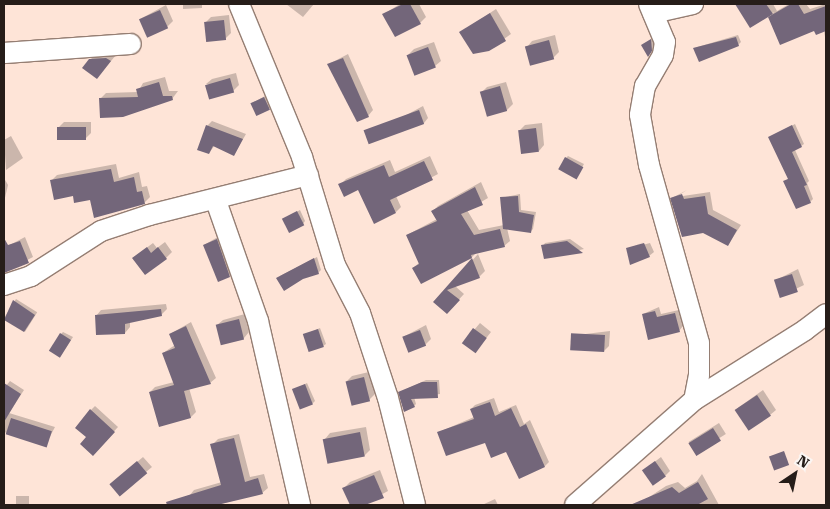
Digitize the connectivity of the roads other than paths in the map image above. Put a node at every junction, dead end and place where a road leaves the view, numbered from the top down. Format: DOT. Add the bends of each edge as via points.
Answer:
graph roads {
  1 [pos="239,4"];
  2 [pos="693,4"];
  3 [pos="651,8"];
  4 [pos="131,44"];
  5 [pos="4,53"];
  6 [pos="308,175"];
  7 [pos="216,201"];
  8 [pos="4,285"];
  9 [pos="826,314"];
  10 [pos="694,400"];
  11 [pos="300,505"];
  12 [pos="415,505"];
  13 [pos="575,505"];
  1 -- 6 [label="street"];
  2 -- 3 [label="street"];
  3 -- 10 [label="street" via="665,42 663,55 645,86 640,115 649,165 699,343 699,375"];
  4 -- 5 [label="street"];
  6 -- 7 [label="street"];
  6 -- 12 [label="street" via="335,266 360,312 388,398"];
  7 -- 8 [label="street" via="149,215 101,231 31,276"];
  7 -- 11 [label="street" via="258,321"];
  9 -- 10 [label="street"];
  10 -- 13 [label="street"];
}
